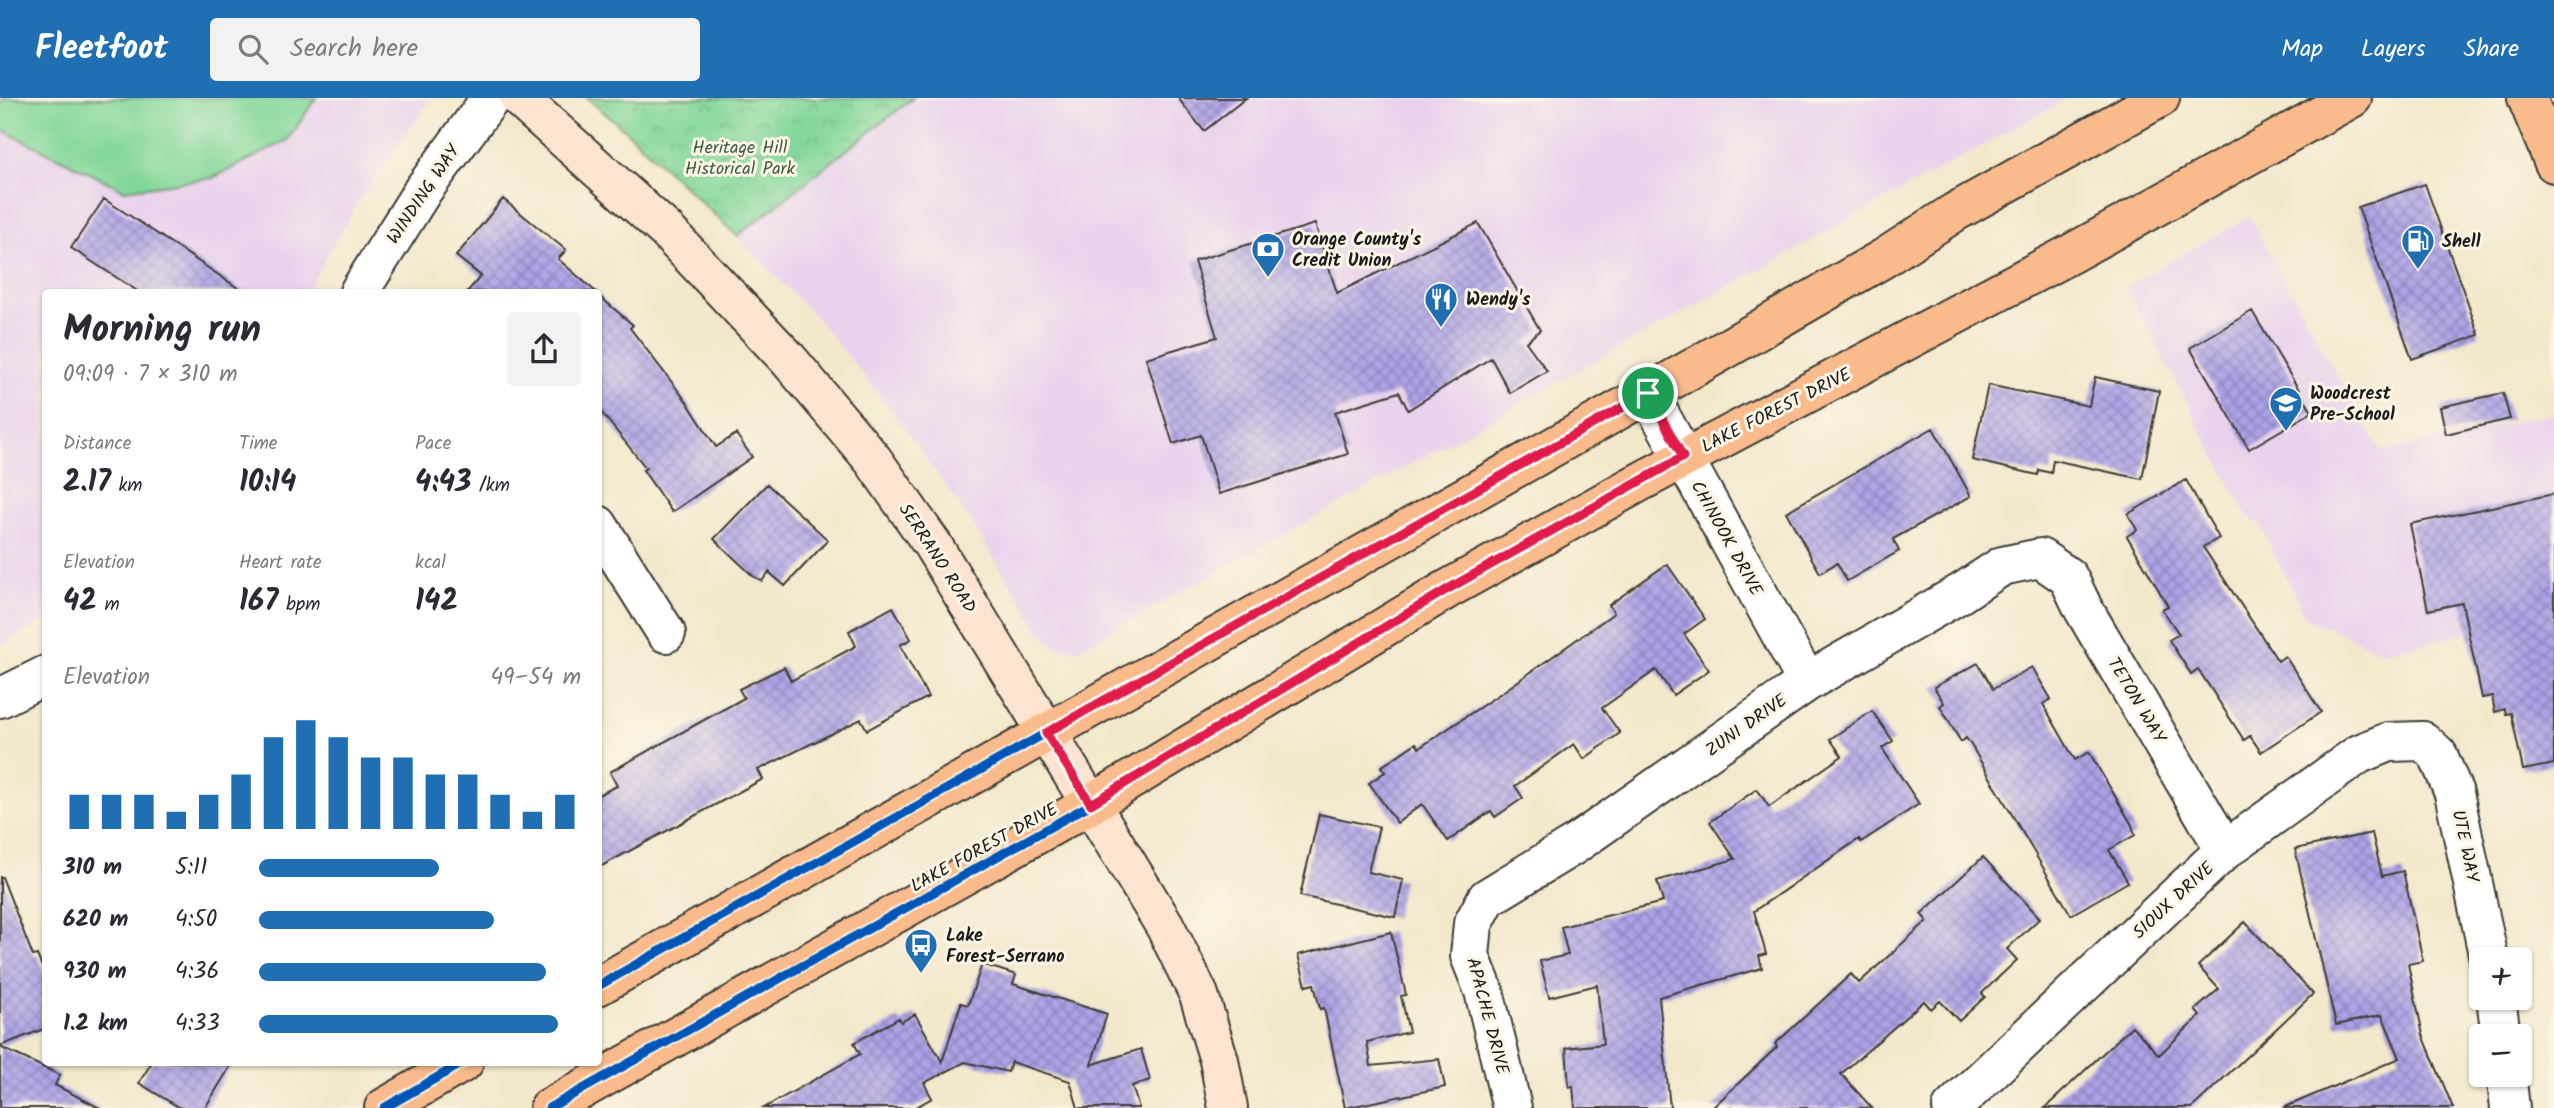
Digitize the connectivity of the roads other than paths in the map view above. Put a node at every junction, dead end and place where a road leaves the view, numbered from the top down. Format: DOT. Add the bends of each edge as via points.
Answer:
graph roads {
  1 [pos="491,98"];
  2 [pos="519,98"];
  3 [pos="2160,98"];
  4 [pos="2352,98"];
  5 [pos="2527,98"];
  6 [pos="2554,163"];
  7 [pos="361,289"];
  8 [pos="1648,393"];
  9 [pos="1683,457"];
  10 [pos="602,531"];
  11 [pos="2040,558"];
  12 [pos="666,632"];
  13 [pos="42,677"];
  14 [pos="1807,682"];
  15 [pos="0,698"];
  16 [pos="1046,733"];
  17 [pos="2423,741"];
  18 [pos="1091,804"];
  19 [pos="2225,850"];
  20 [pos="1473,924"];
  21 [pos="2487,947"];
  22 [pos="602,984"];
  23 [pos="457,1066"];
  24 [pos="2508,1087"];
  25 [pos="384,1108"];
  26 [pos="549,1108"];
  27 [pos="1228,1108"];
  28 [pos="1512,1108"];
  29 [pos="1952,1108"];
  30 [pos="2510,1108"];
  1 -- 7 [label="street, WINDING WAY" via="423,190"];
  2 -- 16 [label="street, SERRANO ROAD" via="666,230 788,359 864,450 932,544"];
  3 -- 8 [label="main road" via="1955,212 1884,258"];
  4 -- 9 [label="main road, LAKE FOREST DRIVE" via="2071,253"];
  5 -- 6 [label="main road"];
  8 -- 9 [label="street, CHINOOK DRIVE"];
  8 -- 16 [label="main road"];
  9 -- 14 [label="street, CHINOOK DRIVE"];
  9 -- 18 [label="main road, LAKE FOREST DRIVE" via="1446,590"];
  10 -- 12 [label="street"];
  11 -- 14 [label="street, ZUNI DRIVE" via="2002,566"];
  11 -- 19 [label="street, TETON WAY" via="2068,577"];
  13 -- 15 [label="street"];
  14 -- 20 [label="street, ZUNI DRIVE" via="1574,845 1487,898"];
  16 -- 18 [label="street, SERRANO ROAD"];
  16 -- 22 [label="main road"];
  17 -- 19 [label="street, SIOUX DRIVE" via="2388,742 2359,754"];
  17 -- 21 [label="street, UTE WAY" via="2438,755 2454,793"];
  18 -- 26 [label="main road, LAKE FOREST DRIVE"];
  18 -- 27 [label="street, SERRANO ROAD" via="1165,926 1199,995"];
  19 -- 29 [label="street, SIOUX DRIVE"];
  20 -- 28 [label="street, APACHE DRIVE" via="1470,956 1484,991"];
  23 -- 25 [label="main road"];
  24 -- 30 [label="street"];
}
